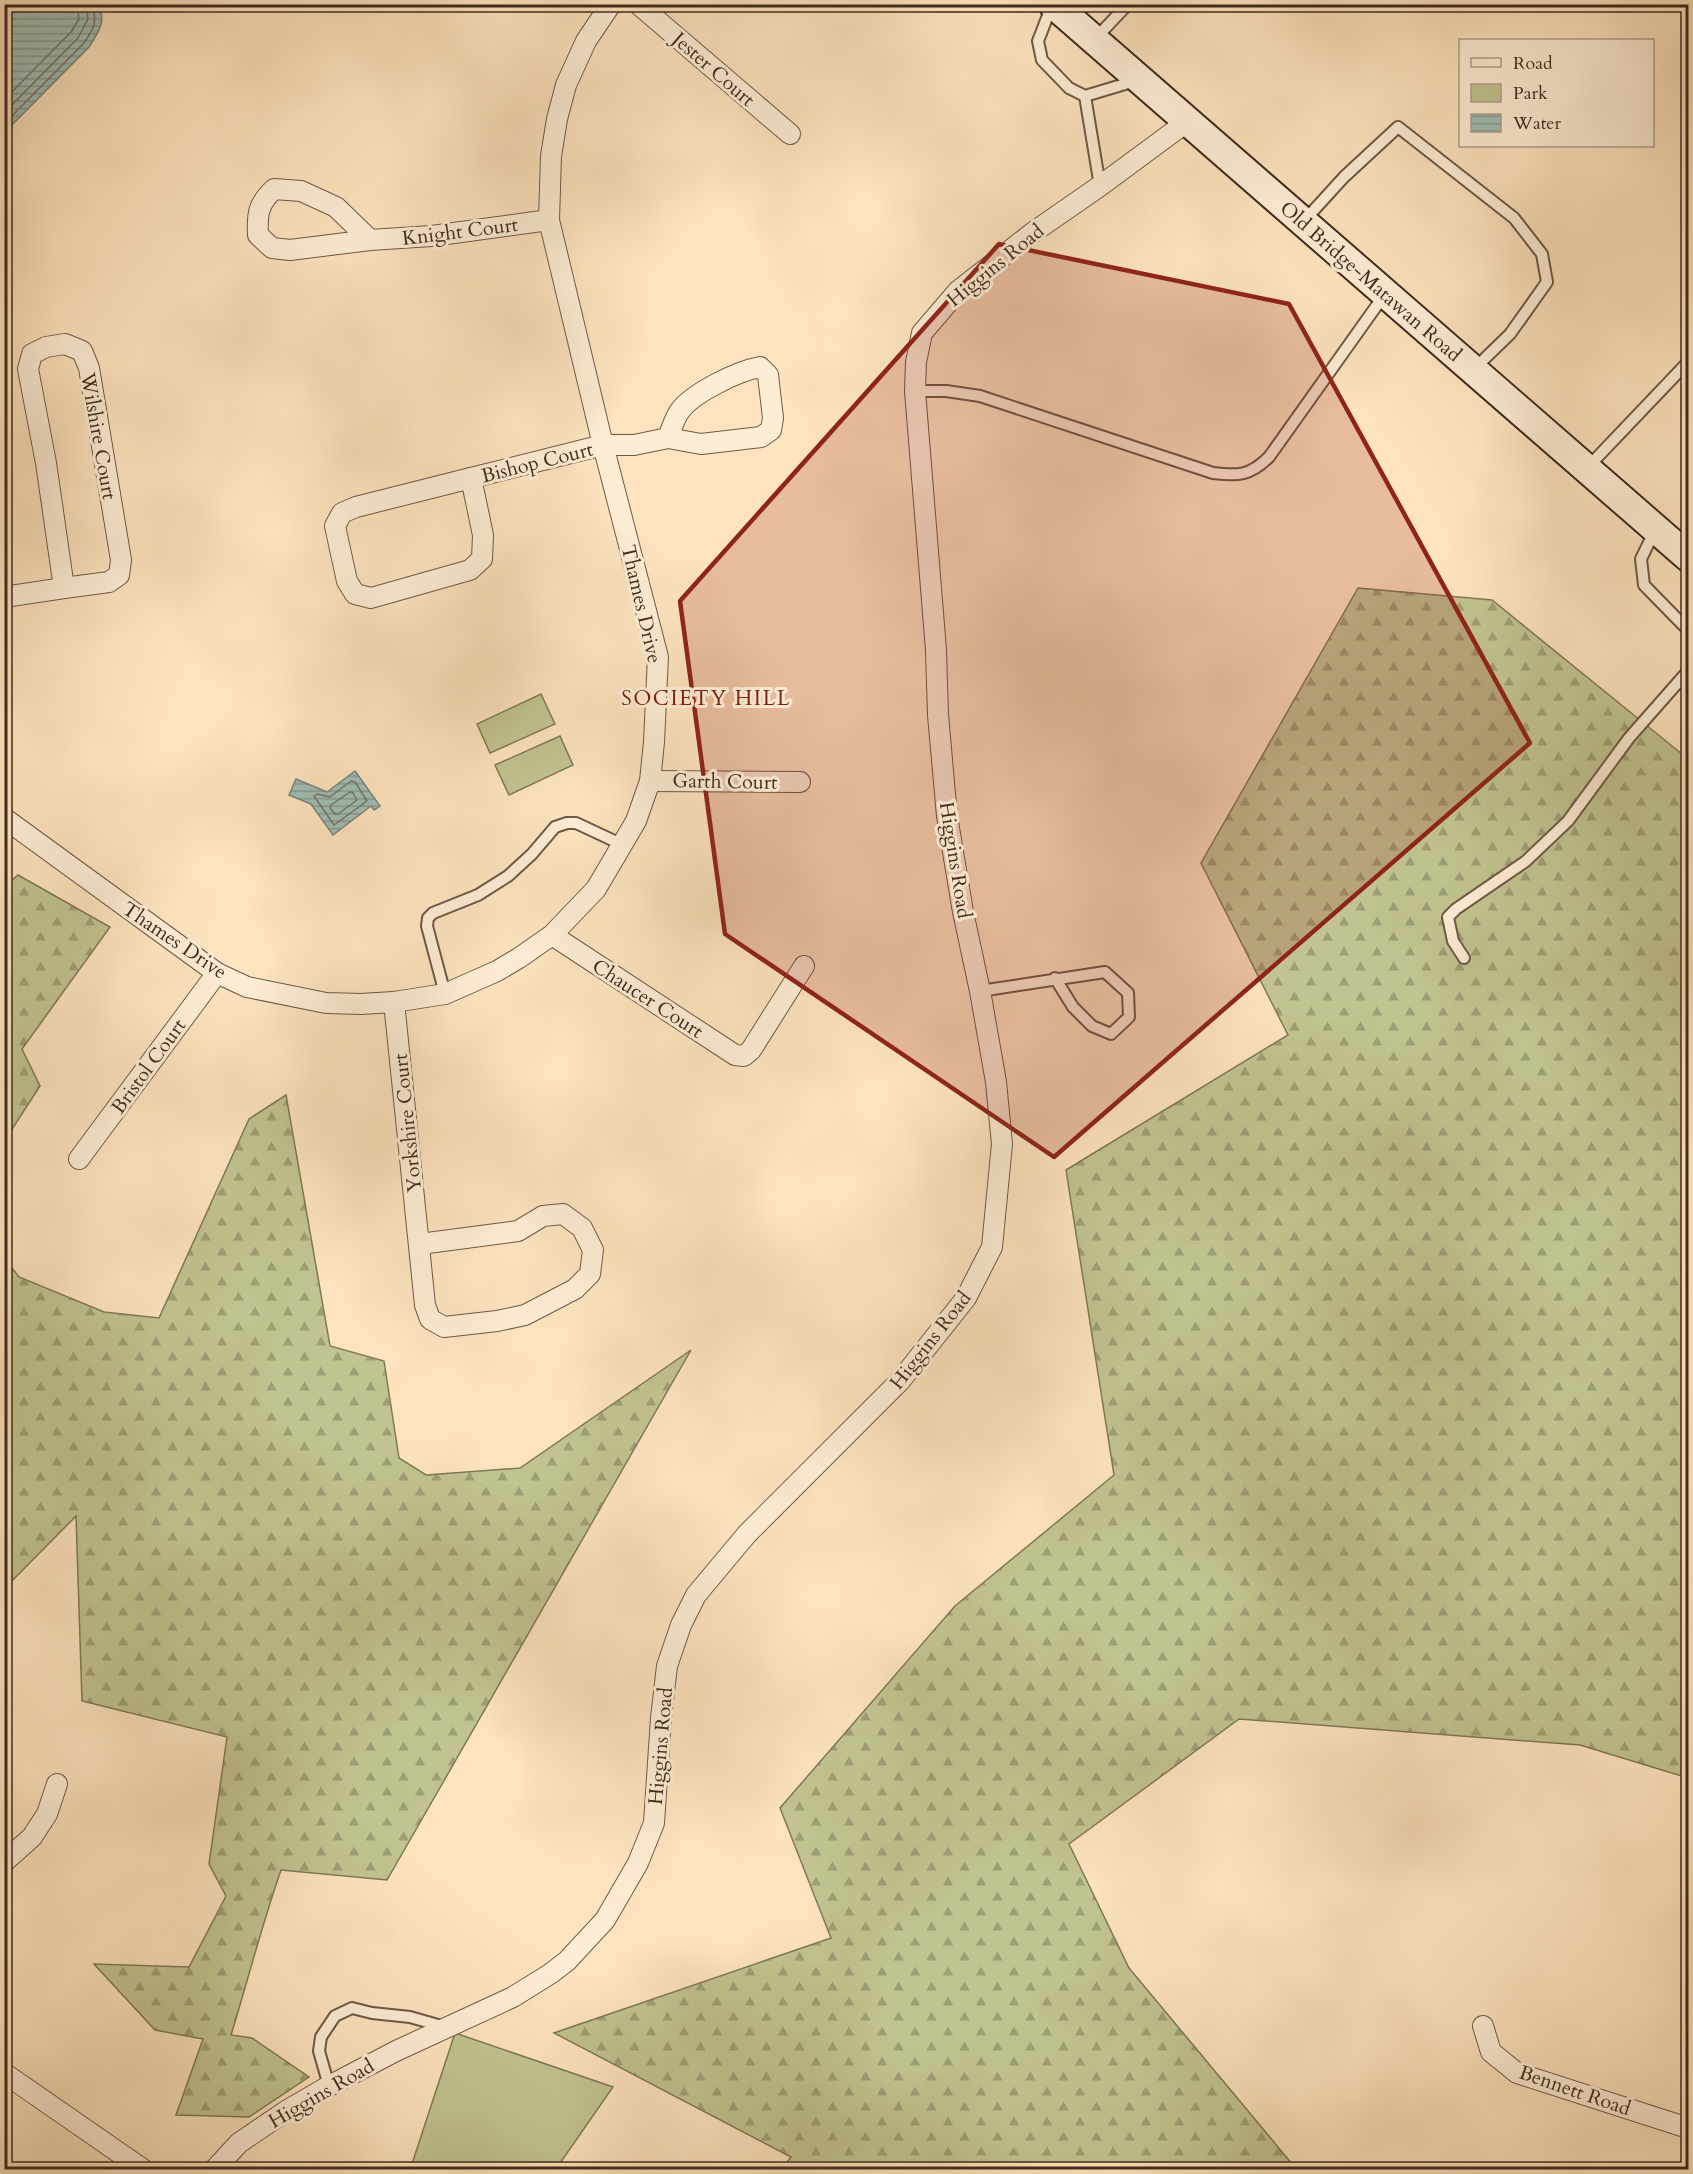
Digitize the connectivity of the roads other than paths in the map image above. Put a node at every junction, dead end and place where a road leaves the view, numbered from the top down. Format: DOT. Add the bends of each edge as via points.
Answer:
graph roads {
  1 [pos="611,4"];
  2 [pos="638,4"];
  3 [pos="1053,4"];
  4 [pos="1128,4"];
  5 [pos="1094,40"];
  6 [pos="1139,80"];
  7 [pos="1085,96"];
  8 [pos="1188,121"];
  9 [pos="789,134"];
  10 [pos="1100,186"];
  11 [pos="549,220"];
  12 [pos="1303,222"];
  13 [pos="370,240"];
  14 [pos="1385,294"];
  15 [pos="1689,362"];
  16 [pos="1474,370"];
  17 [pos="915,391"];
  18 [pos="668,438"];
  19 [pos="603,445"];
  20 [pos="1586,469"];
  21 [pos="471,478"];
  22 [pos="1655,529"];
  23 [pos="1689,557"];
  24 [pos="64,588"];
  25 [pos="4,597"];
  26 [pos="1689,630"];
  27 [pos="1689,670"];
  28 [pos="650,781"];
  29 [pos="800,782"];
  30 [pos="4,818"];
  31 [pos="623,845"];
  32 [pos="552,935"];
  33 [pos="1464,958"];
  34 [pos="804,966"];
  35 [pos="217,973"];
  36 [pos="1055,978"];
  37 [pos="980,991"];
  38 [pos="445,994"];
  39 [pos="394,1002"];
  40 [pos="79,1159"];
  41 [pos="420,1244"];
  42 [pos="57,1784"];
  43 [pos="4,1862"];
  44 [pos="1483,2026"];
  45 [pos="448,2028"];
  46 [pos="4,2073"];
  47 [pos="329,2085"];
  48 [pos="1689,2128"];
  49 [pos="144,2169"];
  50 [pos="214,2169"];
  1 -- 11 [label="street, Thames Drive" via="586,41 566,85 550,156"];
  2 -- 9 [label="street, Jester Court"];
  3 -- 5 [label="main road, Old Bridge-Matawan Road"];
  3 -- 7 [label="lane" via="1038,41 1042,60 1069,88"];
  4 -- 5 [label="lane"];
  5 -- 6 [label="main road, Old Bridge-Matawan Road"];
  6 -- 7 [label="lane"];
  6 -- 8 [label="main road, Old Bridge-Matawan Road"];
  7 -- 10 [label="lane"];
  8 -- 10 [label="street, Higgins Road"];
  8 -- 12 [label="main road, Old Bridge-Matawan Road"];
  10 -- 17 [label="street, Higgins Road" via="984,268 939,311 922,333"];
  11 -- 13 [label="street, Knight Court"];
  11 -- 19 [label="street, Thames Drive"];
  12 -- 14 [label="main road, Old Bridge-Matawan Road"];
  12 -- 16 [label="lane" via="1398,127 1514,218 1542,254 1547,282 1510,334"];
  13 -- 13 [label="street, Knight Court" via="290,250 272,248 258,235 257,216 274,189 301,191 336,207"];
  14 -- 16 [label="main road, Old Bridge-Matawan Road"];
  14 -- 17 [label="lane" via="1269,457 1259,468 1237,476 1213,473 981,396"];
  15 -- 20 [label="lane"];
  16 -- 20 [label="main road, Old Bridge-Matawan Road"];
  17 -- 37 [label="street, Higgins Road" via="947,816"];
  18 -- 18 [label="street" via="701,444 760,437 771,430 773,418 768,375 760,367 746,370 696,396 680,411"];
  18 -- 19 [label="street, Bishop Court" via="634,445"];
  19 -- 21 [label="street, Bishop Court"];
  19 -- 28 [label="street, Thames Drive" via="658,657"];
  20 -- 22 [label="main road, Old Bridge-Matawan Road"];
  21 -- 21 [label="street, Bishop Court" via="342,513 334,526 347,580 355,594 370,598 470,570 482,559 483,536"];
  22 -- 23 [label="main road, Old Bridge-Matawan Road"];
  22 -- 26 [label="lane" via="1641,559 1644,585"];
  24 -- 24 [label="street, Wilshire Court" via="109,582 119,575 121,560 88,368 82,351 65,344 32,354 28,369"];
  24 -- 25 [label="street, Wilshire Court"];
  27 -- 33 [label="lane" via="1629,738 1569,821 1526,861 1448,917 1453,941"];
  28 -- 29 [label="street, Garth Court"];
  28 -- 31 [label="street, Thames Drive"];
  30 -- 35 [label="street, Thames Drive"];
  31 -- 32 [label="street, Thames Drive" via="596,889"];
  31 -- 38 [label="lane" via="576,823 555,827 508,876 478,895 433,913 427,926"];
  32 -- 34 [label="street, Chaucer Court" via="735,1055 744,1056 751,1050"];
  32 -- 38 [label="street, Thames Drive" via="498,971"];
  35 -- 39 [label="street, Thames Drive" via="247,987 326,1003"];
  35 -- 40 [label="street, Bristol Court"];
  36 -- 36 [label="lane" via="1106,972 1128,993 1129,1017 1111,1034 1092,1026 1073,1007"];
  36 -- 37 [label="lane"];
  37 -- 45 [label="street, Higgins Road" via="1002,1144 992,1247 966,1298 900,1381 747,1534 696,1595 667,1666 654,1823 638,1863 605,1920 550,1974 513,1997"];
  38 -- 39 [label="street, Thames Drive"];
  39 -- 41 [label="street, Yorkshire Court"];
  41 -- 41 [label="street, Yorkshire Court" via="519,1231 543,1216 563,1214 582,1228 592,1250 590,1274 575,1289 525,1315 444,1327 430,1318 425,1305"];
  42 -- 43 [label="street" via="32,1837"];
  44 -- 48 [label="street, Bennett Road" via="1491,2052 1517,2073"];
  45 -- 47 [label="street, Higgins Road"];
  45 -- 47 [label="lane" via="410,2017 352,2008 335,2016 321,2037 319,2051"];
  46 -- 49 [label="street"];
  47 -- 50 [label="street, Higgins Road" via="239,2143"];
}
